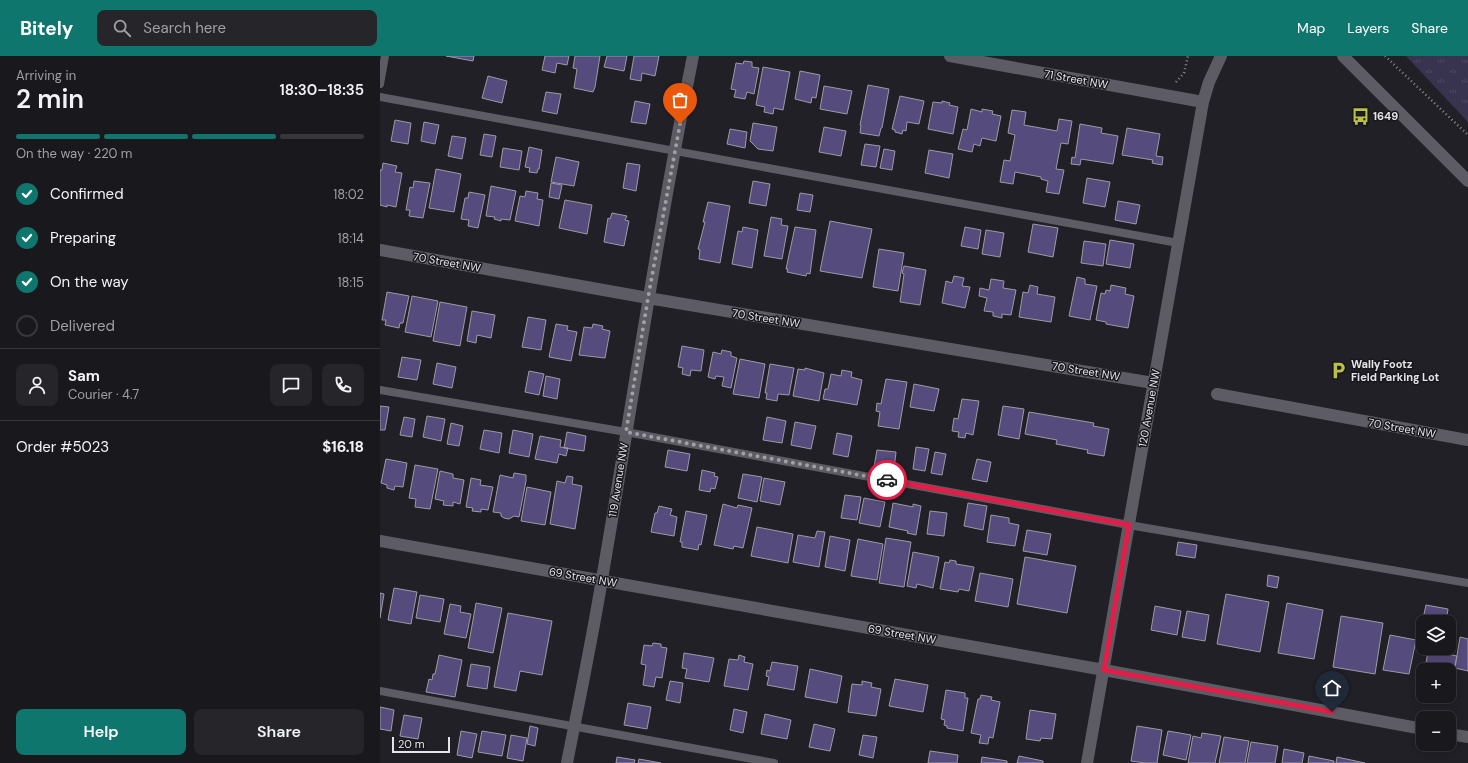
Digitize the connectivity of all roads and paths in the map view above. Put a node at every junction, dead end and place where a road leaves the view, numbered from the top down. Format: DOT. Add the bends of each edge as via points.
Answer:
graph roads {
  1 [pos="385,56"];
  2 [pos="693,56"];
  3 [pos="950,56"];
  4 [pos="1188,56"];
  5 [pos="1221,56"];
  6 [pos="1342,56"];
  7 [pos="1385,56"];
  8 [pos="1177,80"];
  9 [pos="380,84"];
  10 [pos="380,97"];
  11 [pos="1203,102"];
  12 [pos="1468,136"];
  13 [pos="674,151"];
  14 [pos="1468,181"];
  15 [pos="1178,243"];
  16 [pos="380,250"];
  17 [pos="648,298"];
  18 [pos="1153,383"];
  19 [pos="380,390"];
  20 [pos="1217,394"];
  21 [pos="626,432"];
  22 [pos="1468,440"];
  23 [pos="1129,525"];
  24 [pos="380,541"];
  25 [pos="602,580"];
  26 [pos="1468,583"];
  27 [pos="1104,670"];
  28 [pos="380,691"];
  29 [pos="574,727"];
  30 [pos="1416,728"];
  31 [pos="1456,735"];
  32 [pos="1468,737"];
  33 [pos="567,763"];
  34 [pos="774,763"];
  35 [pos="1087,763"];
  1 -- 9 [label="lane"];
  2 -- 13 [label="street, 119 Avenue NW"];
  3 -- 11 [label="street, 71 Street NW"];
  4 -- 8 [label="path" via="1184,72"];
  5 -- 11 [label="street, 120 Avenue NW"];
  6 -- 14 [label="street"];
  7 -- 12 [label="path"];
  10 -- 13 [label="lane"];
  11 -- 15 [label="street, 120 Avenue NW"];
  13 -- 15 [label="lane"];
  13 -- 17 [label="street, 119 Avenue NW"];
  15 -- 18 [label="street, 120 Avenue NW"];
  16 -- 17 [label="street, 70 Street NW"];
  17 -- 18 [label="street, 70 Street NW"];
  17 -- 21 [label="street, 119 Avenue NW"];
  18 -- 23 [label="street, 120 Avenue NW"];
  19 -- 21 [label="lane"];
  20 -- 22 [label="street, 70 Street NW"];
  21 -- 23 [label="lane"];
  21 -- 25 [label="street, 119 Avenue NW"];
  23 -- 26 [label="lane"];
  23 -- 27 [label="street, 120 Avenue NW"];
  24 -- 25 [label="street, 69 Street NW"];
  25 -- 27 [label="street, 69 Street NW"];
  25 -- 29 [label="street, 119 Avenue NW"];
  27 -- 30 [label="street, 69 Street NW"];
  27 -- 35 [label="street, 120 Avenue NW"];
  28 -- 29 [label="lane"];
  29 -- 33 [label="street, 119 Avenue NW"];
  29 -- 34 [label="lane"];
  31 -- 32 [label="street"];
}
